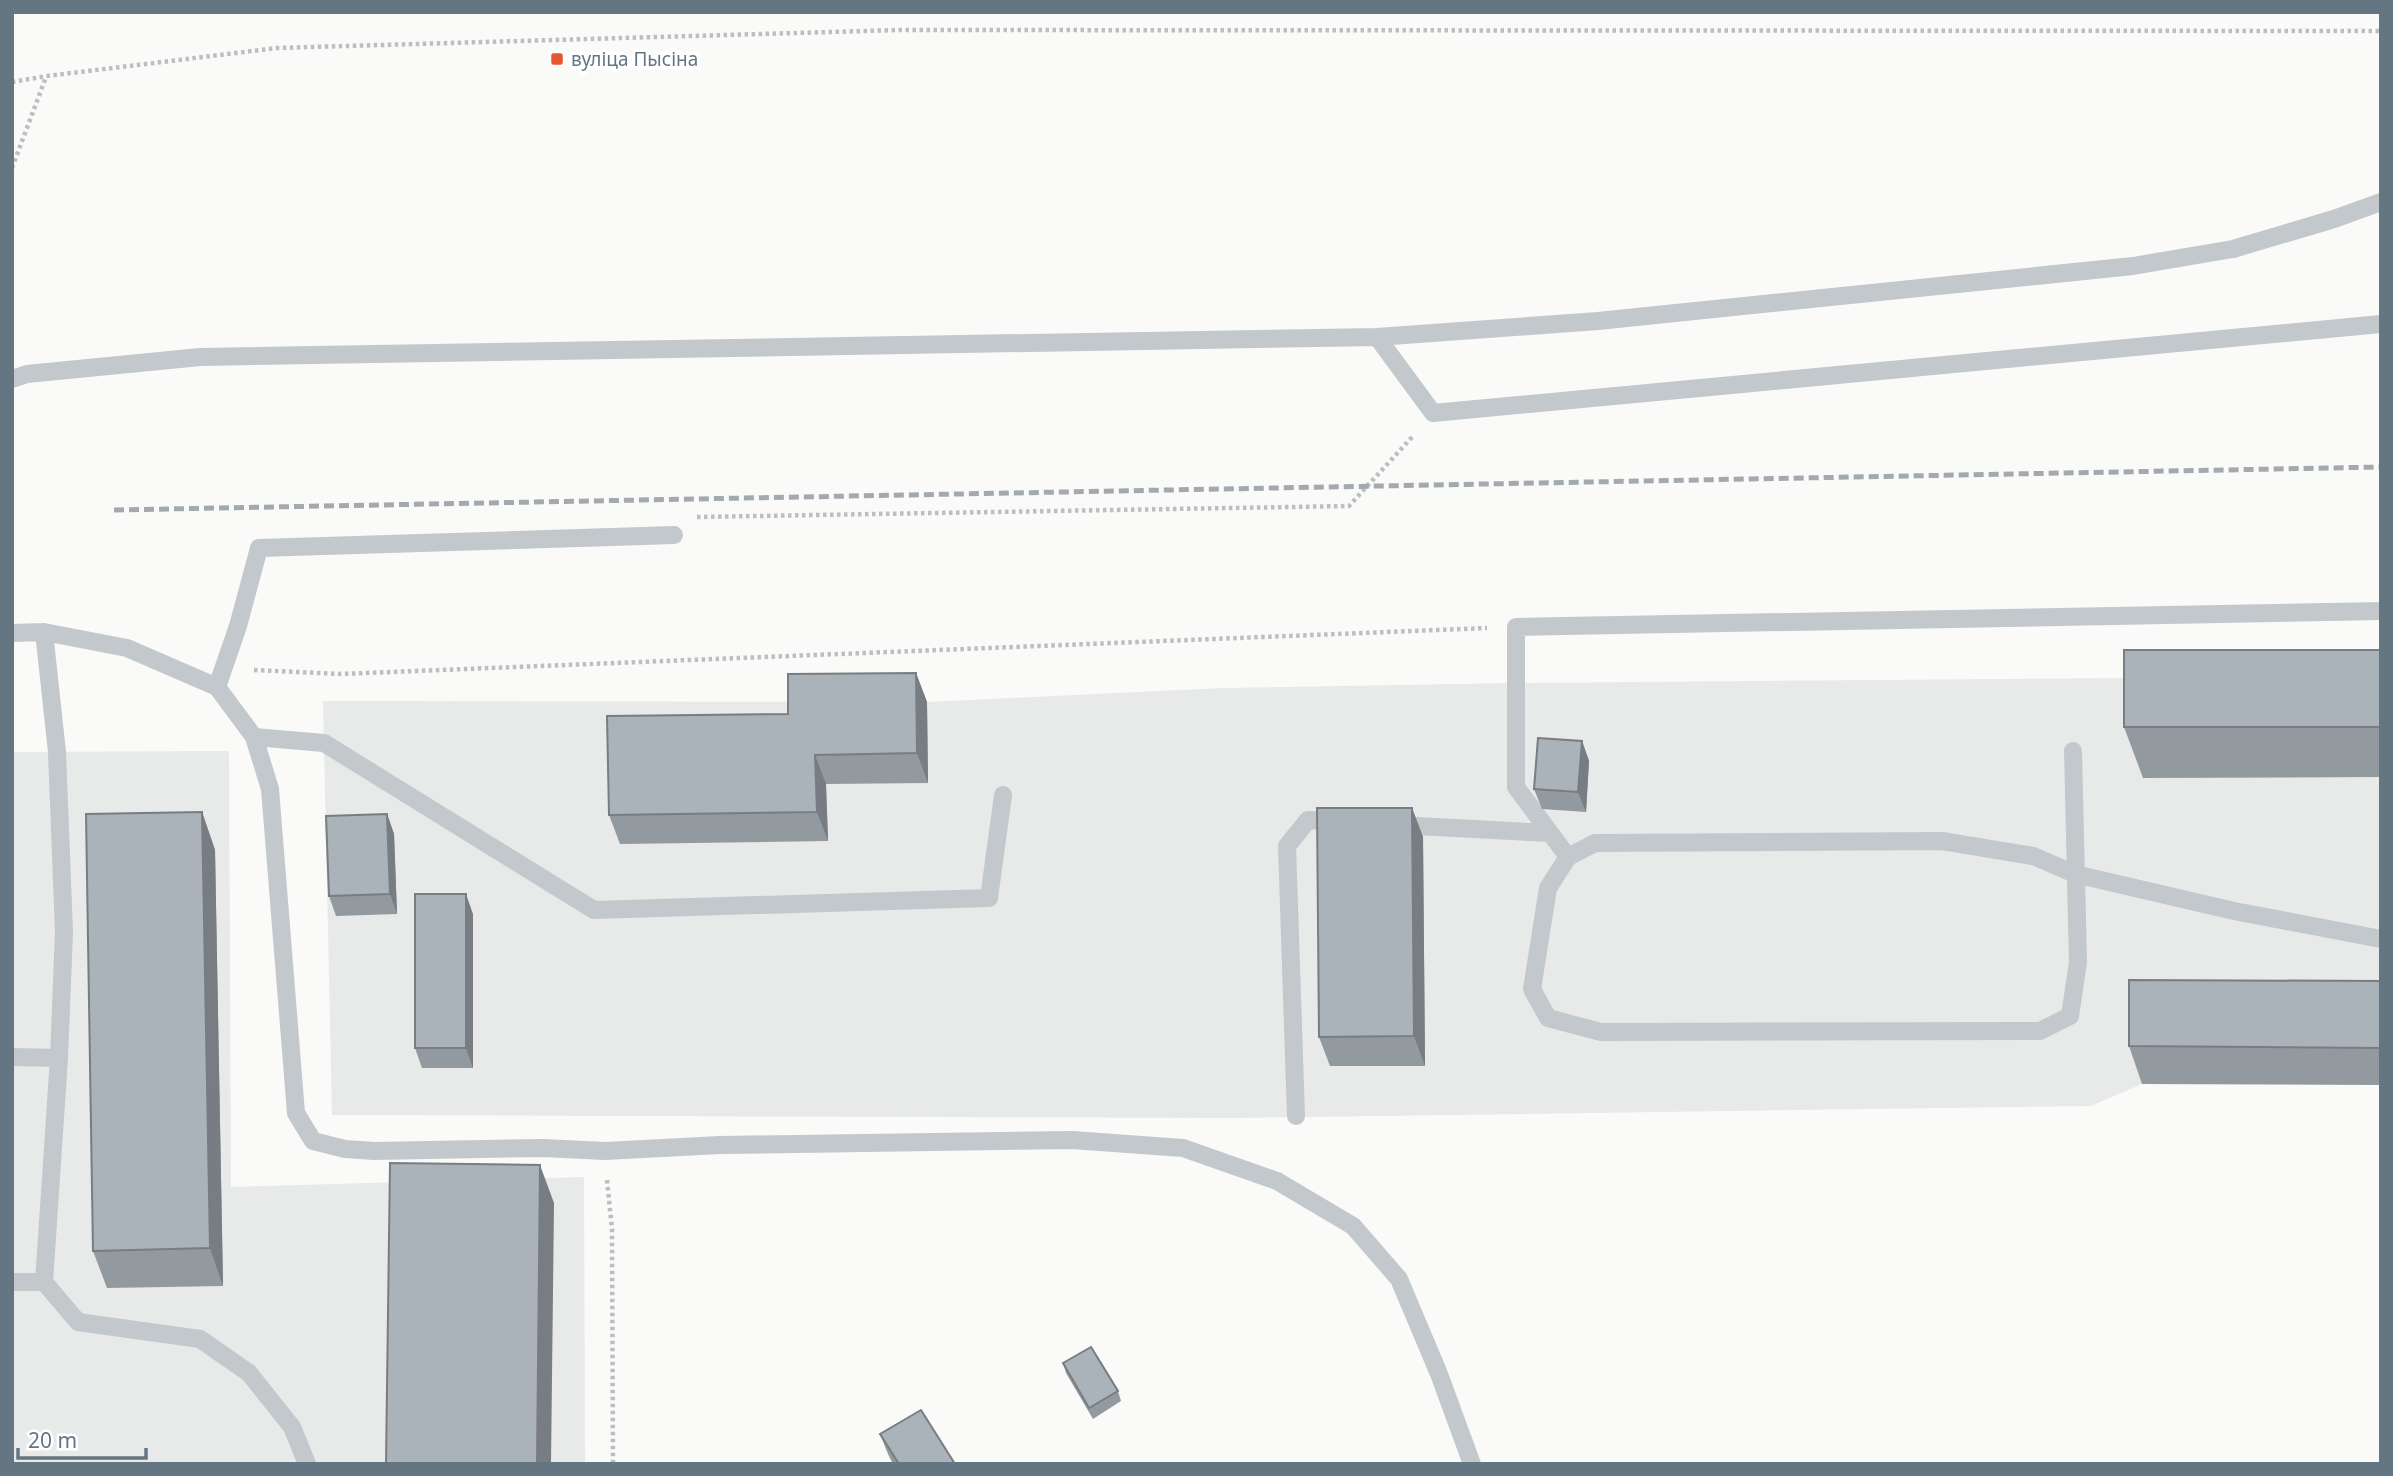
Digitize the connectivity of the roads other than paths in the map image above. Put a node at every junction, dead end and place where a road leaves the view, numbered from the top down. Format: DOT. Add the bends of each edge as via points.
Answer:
graph roads {
  1 [pos="2381,202"];
  2 [pos="2381,324"];
  3 [pos="1377,337"];
  4 [pos="12,379"];
  5 [pos="674,535"];
  6 [pos="2381,611"];
  7 [pos="44,632"];
  8 [pos="12,633"];
  9 [pos="217,687"];
  10 [pos="254,737"];
  11 [pos="2073,751"];
  12 [pos="1003,795"];
  13 [pos="1550,833"];
  14 [pos="1567,857"];
  15 [pos="2075,874"];
  16 [pos="2381,939"];
  17 [pos="12,1057"];
  18 [pos="59,1058"];
  19 [pos="1296,1116"];
  20 [pos="44,1282"];
  21 [pos="12,1283"];
  22 [pos="307,1464"];
  23 [pos="1472,1464"];
  1 -- 3 [label="lane" via="2234,249 2133,265 1598,321"];
  2 -- 3 [label="lane" via="1433,412"];
  3 -- 4 [label="lane" via="200,357"];
  5 -- 9 [label="lane" via="259,548"];
  6 -- 13 [label="lane" via="1516,626 1516,787"];
  7 -- 8 [label="lane"];
  7 -- 9 [label="lane" via="127,648"];
  7 -- 18 [label="lane" via="57,751 64,932"];
  9 -- 10 [label="lane"];
  10 -- 12 [label="lane" via="324,743 594,910 989,898"];
  10 -- 23 [label="lane" via="270,789 296,1112 313,1141 374,1151 605,1151 1072,1140 1183,1148 1277,1181 1353,1226 1399,1279"];
  11 -- 15 [label="lane"];
  13 -- 14 [label="lane"];
  13 -- 19 [label="lane" via="1308,820 1287,846"];
  14 -- 15 [label="lane" via="1595,844 1942,841 2033,856"];
  14 -- 15 [label="lane" via="1548,888 1532,989 1548,1018 1601,1032 2040,1031 2070,1016 2078,962"];
  15 -- 16 [label="lane"];
  17 -- 18 [label="lane"];
  18 -- 20 [label="lane"];
  20 -- 21 [label="lane"];
  20 -- 22 [label="lane" via="78,1322 200,1339 248,1373 292,1427"];
}
